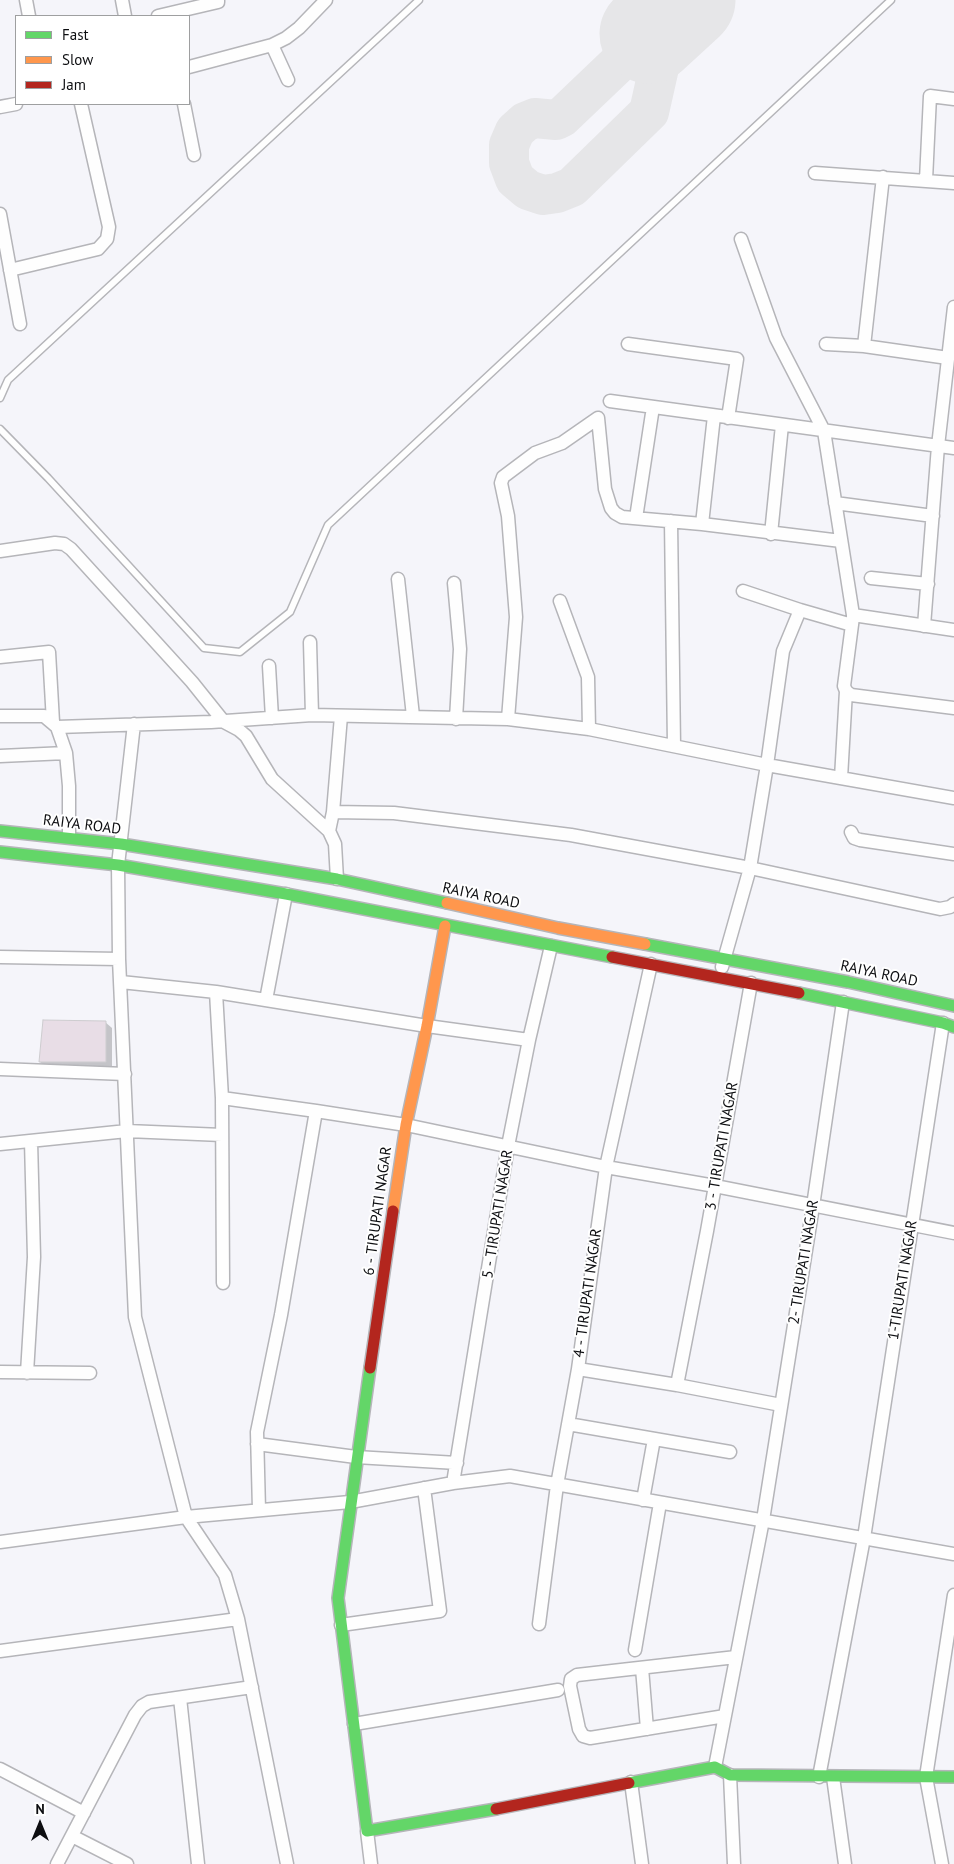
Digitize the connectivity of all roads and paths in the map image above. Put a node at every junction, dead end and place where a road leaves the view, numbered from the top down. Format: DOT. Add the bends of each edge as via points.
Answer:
graph roads {
  1 [pos="26,0"];
  2 [pos="122,0"];
  3 [pos="218,0"];
  4 [pos="418,0"];
  5 [pos="891,0"];
  6 [pos="321,2"];
  7 [pos="29,15"];
  8 [pos="125,15"];
  9 [pos="162,15"];
  10 [pos="272,45"];
  11 [pos="190,67"];
  12 [pos="288,80"];
  13 [pos="954,99"];
  14 [pos="15,104"];
  15 [pos="82,105"];
  16 [pos="184,105"];
  17 [pos="0,107"];
  18 [pos="194,155"];
  19 [pos="815,173"];
  20 [pos="882,177"];
  21 [pos="926,180"];
  22 [pos="954,183"];
  23 [pos="0,214"];
  24 [pos="741,239"];
  25 [pos="3,251"];
  26 [pos="10,270"];
  27 [pos="954,307"];
  28 [pos="20,324"];
  29 [pos="628,344"];
  30 [pos="826,344"];
  31 [pos="864,346"];
  32 [pos="948,358"];
  33 [pos="0,398"];
  34 [pos="610,401"];
  35 [pos="653,407"];
  36 [pos="714,416"];
  37 [pos="728,418"];
  38 [pos="782,425"];
  39 [pos="0,429"];
  40 [pos="824,431"];
  41 [pos="938,446"];
  42 [pos="954,448"];
  43 [pos="835,503"];
  44 [pos="933,516"];
  45 [pos="636,518"];
  46 [pos="671,521"];
  47 [pos="702,524"];
  48 [pos="771,534"];
  49 [pos="842,541"];
  50 [pos="0,551"];
  51 [pos="871,578"];
  52 [pos="398,579"];
  53 [pos="454,583"];
  54 [pos="928,584"];
  55 [pos="743,591"];
  56 [pos="560,601"];
  57 [pos="800,610"];
  58 [pos="853,620"];
  59 [pos="924,626"];
  60 [pos="954,630"];
  61 [pos="310,642"];
  62 [pos="0,657"];
  63 [pos="269,666"];
  64 [pos="846,691"];
  65 [pos="954,708"];
  66 [pos="312,715"];
  67 [pos="0,716"];
  68 [pos="341,716"];
  69 [pos="413,716"];
  70 [pos="272,718"];
  71 [pos="456,718"];
  72 [pos="508,719"];
  73 [pos="224,722"];
  74 [pos="55,724"];
  75 [pos="134,724"];
  76 [pos="589,729"];
  77 [pos="674,746"];
  78 [pos="66,753"];
  79 [pos="0,756"];
  80 [pos="767,765"];
  81 [pos="841,778"];
  82 [pos="954,798"];
  83 [pos="333,812"];
  84 [pos="0,831"];
  85 [pos="329,831"];
  86 [pos="851,832"];
  87 [pos="69,837"];
  88 [pos="121,844"];
  89 [pos="0,852"];
  90 [pos="954,854"];
  91 [pos="118,865"];
  92 [pos="750,868"];
  93 [pos="337,879"];
  94 [pos="286,894"];
  95 [pos="954,904"];
  96 [pos="445,926"];
  97 [pos="551,946"];
  98 [pos="0,957"];
  99 [pos="724,958"];
  100 [pos="119,960"];
  101 [pos="651,964"];
  102 [pos="720,978"];
  103 [pos="121,982"];
  104 [pos="751,983"];
  105 [pos="216,992"];
  106 [pos="266,1000"];
  107 [pos="844,1002"];
  108 [pos="954,1006"];
  109 [pos="948,1025"];
  110 [pos="427,1026"];
  111 [pos="529,1040"];
  112 [pos="0,1069"];
  113 [pos="124,1074"];
  114 [pos="222,1098"];
  115 [pos="316,1111"];
  116 [pos="406,1125"];
  117 [pos="127,1131"];
  118 [pos="222,1135"];
  119 [pos="31,1141"];
  120 [pos="0,1144"];
  121 [pos="508,1146"];
  122 [pos="606,1168"];
  123 [pos="715,1186"];
  124 [pos="814,1206"];
  125 [pos="911,1226"];
  126 [pos="954,1233"];
  127 [pos="223,1283"];
  128 [pos="578,1369"];
  129 [pos="0,1372"];
  130 [pos="27,1373"];
  131 [pos="90,1373"];
  132 [pos="677,1385"];
  133 [pos="781,1406"];
  134 [pos="568,1424"];
  135 [pos="654,1439"];
  136 [pos="257,1444"];
  137 [pos="730,1452"];
  138 [pos="356,1457"];
  139 [pos="457,1463"];
  140 [pos="453,1483"];
  141 [pos="558,1485"];
  142 [pos="424,1488"];
  143 [pos="643,1500"];
  144 [pos="350,1502"];
  145 [pos="660,1503"];
  146 [pos="258,1510"];
  147 [pos="186,1517"];
  148 [pos="763,1520"];
  149 [pos="864,1538"];
  150 [pos="0,1542"];
  151 [pos="954,1554"];
  152 [pos="954,1596"];
  153 [pos="238,1619"];
  154 [pos="539,1624"];
  155 [pos="341,1625"];
  156 [pos="635,1650"];
  157 [pos="0,1651"];
  158 [pos="736,1657"];
  159 [pos="642,1668"];
  160 [pos="252,1687"];
  161 [pos="558,1690"];
  162 [pos="180,1698"];
  163 [pos="725,1716"];
  164 [pos="354,1724"];
  165 [pos="647,1729"];
  166 [pos="715,1767"];
  167 [pos="0,1768"];
  168 [pos="730,1775"];
  169 [pos="819,1776"];
  170 [pos="833,1776"];
  171 [pos="926,1777"];
  172 [pos="954,1777"];
  173 [pos="631,1782"];
  174 [pos="84,1813"];
  175 [pos="367,1831"];
  176 [pos="72,1836"];
  177 [pos="57,1864"];
  178 [pos="127,1864"];
  179 [pos="198,1864"];
  180 [pos="287,1864"];
  181 [pos="371,1864"];
  182 [pos="642,1864"];
  183 [pos="734,1864"];
  184 [pos="846,1864"];
  185 [pos="942,1864"];
  1 -- 7 [label="street"];
  2 -- 8 [label="street"];
  3 -- 9 [label="street"];
  4 -- 33 [label="lane" via="8,380"];
  5 -- 39 [label="lane" via="328,525 290,612 240,652 204,648"];
  6 -- 10 [label="street" via="299,28"];
  10 -- 11 [label="street"];
  10 -- 12 [label="street"];
  13 -- 21 [label="street" via="930,96"];
  14 -- 17 [label="street"];
  15 -- 26 [label="street" via="109,227 107,239 98,249"];
  16 -- 18 [label="street"];
  19 -- 20 [label="street"];
  20 -- 21 [label="street"];
  20 -- 31 [label="street"];
  21 -- 22 [label="street"];
  23 -- 25 [label="street"];
  24 -- 40 [label="street" via="776,338"];
  25 -- 26 [label="street"];
  26 -- 28 [label="street"];
  27 -- 32 [label="street"];
  29 -- 37 [label="street" via="737,359"];
  30 -- 31 [label="street"];
  31 -- 32 [label="street"];
  32 -- 41 [label="street"];
  34 -- 35 [label="street"];
  35 -- 36 [label="street"];
  35 -- 45 [label="street"];
  36 -- 37 [label="street"];
  36 -- 47 [label="street"];
  37 -- 38 [label="street"];
  38 -- 40 [label="street"];
  38 -- 48 [label="street"];
  40 -- 41 [label="street"];
  40 -- 43 [label="street"];
  41 -- 42 [label="street"];
  41 -- 44 [label="street"];
  43 -- 44 [label="street"];
  43 -- 49 [label="street"];
  44 -- 54 [label="street"];
  45 -- 46 [label="street"];
  45 -- 72 [label="street" via="622,517 611,508 605,489 598,418 562,443 534,453 503,477 501,483 508,516 516,617"];
  46 -- 47 [label="street"];
  46 -- 77 [label="street"];
  47 -- 48 [label="street"];
  48 -- 49 [label="street"];
  49 -- 58 [label="street"];
  50 -- 73 [label="street" via="56,543 71,549 192,682"];
  51 -- 54 [label="street"];
  52 -- 69 [label="street"];
  53 -- 71 [label="street" via="460,650"];
  54 -- 59 [label="street"];
  55 -- 57 [label="street"];
  56 -- 76 [label="street" via="588,677"];
  57 -- 58 [label="street"];
  57 -- 80 [label="street" via="783,651"];
  58 -- 59 [label="street"];
  58 -- 64 [label="street"];
  59 -- 60 [label="street"];
  61 -- 66 [label="street"];
  62 -- 74 [label="street" via="49,652"];
  63 -- 70 [label="street"];
  64 -- 65 [label="street" via="851,695"];
  64 -- 81 [label="street"];
  66 -- 68 [label="street"];
  66 -- 70 [label="street"];
  67 -- 74 [label="street" via="44,716"];
  68 -- 69 [label="street"];
  68 -- 83 [label="street"];
  69 -- 71 [label="street"];
  70 -- 73 [label="street"];
  71 -- 72 [label="street"];
  72 -- 76 [label="street"];
  73 -- 75 [label="street"];
  73 -- 85 [label="street" via="246,736 272,779"];
  74 -- 75 [label="street"];
  74 -- 78 [label="street"];
  75 -- 88 [label="street"];
  76 -- 77 [label="street"];
  77 -- 80 [label="street"];
  78 -- 79 [label="street"];
  78 -- 87 [label="street"];
  80 -- 81 [label="street"];
  80 -- 92 [label="street"];
  81 -- 82 [label="street"];
  83 -- 85 [label="street"];
  83 -- 92 [label="street" via="394,813 571,835"];
  84 -- 87 [label="street, RAIYA ROAD"];
  85 -- 93 [label="street" via="335,844"];
  86 -- 90 [label="street" via="860,840"];
  87 -- 88 [label="street, RAIYA ROAD"];
  88 -- 91 [label="street"];
  88 -- 93 [label="street, RAIYA ROAD"];
  89 -- 91 [label="street"];
  91 -- 94 [label="street"];
  91 -- 100 [label="street"];
  92 -- 95 [label="street" via="940,909"];
  92 -- 99 [label="street"];
  93 -- 99 [label="street, RAIYA ROAD" via="558,928"];
  94 -- 96 [label="street"];
  94 -- 106 [label="street"];
  96 -- 97 [label="street"];
  96 -- 110 [label="street, 6 - TIRUPATI NAGAR"];
  97 -- 101 [label="street"];
  97 -- 111 [label="street, 5 - TIRUPATI NAGAR"];
  98 -- 100 [label="street"];
  99 -- 102 [label="street"];
  99 -- 108 [label="street, RAIYA ROAD"];
  100 -- 103 [label="street"];
  101 -- 102 [label="street"];
  101 -- 122 [label="street, 4 - TIRUPATI NAGAR"];
  102 -- 104 [label="street"];
  103 -- 105 [label="street"];
  103 -- 113 [label="street"];
  104 -- 107 [label="street"];
  104 -- 123 [label="street, 3 - TIRUPATI NAGAR"];
  105 -- 106 [label="street"];
  105 -- 114 [label="street"];
  106 -- 110 [label="street"];
  107 -- 109 [label="street"];
  107 -- 124 [label="street, 2- TIRUPATI NAGAR"];
  109 -- 125 [label="street, 1-TIRUPATI NAGAR"];
  110 -- 111 [label="street"];
  110 -- 116 [label="street, 6 - TIRUPATI NAGAR"];
  111 -- 121 [label="street, 5 - TIRUPATI NAGAR"];
  112 -- 113 [label="street"];
  113 -- 117 [label="street"];
  114 -- 115 [label="street"];
  114 -- 118 [label="street"];
  115 -- 116 [label="street"];
  115 -- 136 [label="street"];
  116 -- 121 [label="street"];
  116 -- 138 [label="street, 6 - TIRUPATI NAGAR"];
  117 -- 118 [label="street"];
  117 -- 119 [label="street"];
  117 -- 147 [label="street" via="135,1317"];
  118 -- 127 [label="street"];
  119 -- 120 [label="street"];
  119 -- 130 [label="street" via="34,1257"];
  121 -- 122 [label="street"];
  121 -- 139 [label="street, 5 - TIRUPATI NAGAR"];
  122 -- 123 [label="street"];
  122 -- 128 [label="street, 4 - TIRUPATI NAGAR"];
  123 -- 124 [label="street"];
  123 -- 132 [label="street, 3 - TIRUPATI NAGAR"];
  124 -- 125 [label="street"];
  124 -- 133 [label="street, 2- TIRUPATI NAGAR"];
  125 -- 126 [label="street"];
  125 -- 149 [label="street, 1-TIRUPATI NAGAR"];
  128 -- 132 [label="street"];
  128 -- 134 [label="street, 4 - TIRUPATI NAGAR"];
  129 -- 130 [label="street"];
  130 -- 131 [label="street"];
  132 -- 133 [label="street"];
  133 -- 148 [label="street, 2- TIRUPATI NAGAR"];
  134 -- 135 [label="street"];
  134 -- 141 [label="street, 4 - TIRUPATI NAGAR"];
  135 -- 137 [label="street"];
  135 -- 143 [label="street"];
  136 -- 138 [label="street"];
  136 -- 146 [label="street"];
  138 -- 139 [label="street"];
  138 -- 144 [label="street, 6 - TIRUPATI NAGAR"];
  139 -- 140 [label="street, 5 - TIRUPATI NAGAR"];
  140 -- 141 [label="street" via="510,1476"];
  140 -- 142 [label="street"];
  141 -- 143 [label="street"];
  141 -- 154 [label="street, 4 - TIRUPATI NAGAR"];
  142 -- 144 [label="street"];
  142 -- 155 [label="street" via="440,1611"];
  143 -- 145 [label="street"];
  144 -- 146 [label="street"];
  144 -- 155 [label="street, 6 - TIRUPATI NAGAR" via="338,1598"];
  145 -- 148 [label="street"];
  145 -- 156 [label="street"];
  146 -- 147 [label="street"];
  147 -- 150 [label="street"];
  147 -- 153 [label="street" via="225,1575"];
  148 -- 149 [label="street"];
  148 -- 158 [label="street, 2- TIRUPATI NAGAR"];
  149 -- 151 [label="street"];
  149 -- 169 [label="street, 1-TIRUPATI NAGAR"];
  152 -- 171 [label="street"];
  153 -- 157 [label="street"];
  153 -- 160 [label="street"];
  155 -- 164 [label="street, 6 - TIRUPATI NAGAR"];
  158 -- 159 [label="street"];
  158 -- 163 [label="street, 2- TIRUPATI NAGAR"];
  159 -- 165 [label="street"];
  159 -- 165 [label="street" via="577,1675 571,1679 570,1686 583,1736 590,1738"];
  160 -- 162 [label="street"];
  160 -- 180 [label="street"];
  161 -- 164 [label="street"];
  162 -- 174 [label="street" via="142,1706"];
  162 -- 179 [label="street"];
  163 -- 165 [label="street"];
  163 -- 166 [label="street, 2- TIRUPATI NAGAR"];
  164 -- 175 [label="street, 6 - TIRUPATI NAGAR"];
  166 -- 168 [label="street"];
  166 -- 173 [label="street"];
  167 -- 174 [label="street"];
  168 -- 169 [label="street"];
  168 -- 183 [label="street"];
  169 -- 170 [label="street"];
  170 -- 171 [label="street"];
  170 -- 184 [label="street"];
  171 -- 172 [label="street"];
  171 -- 185 [label="street"];
  173 -- 175 [label="street"];
  173 -- 182 [label="street"];
  174 -- 176 [label="street"];
  175 -- 181 [label="street"];
  176 -- 177 [label="street"];
  176 -- 178 [label="street"];
}
